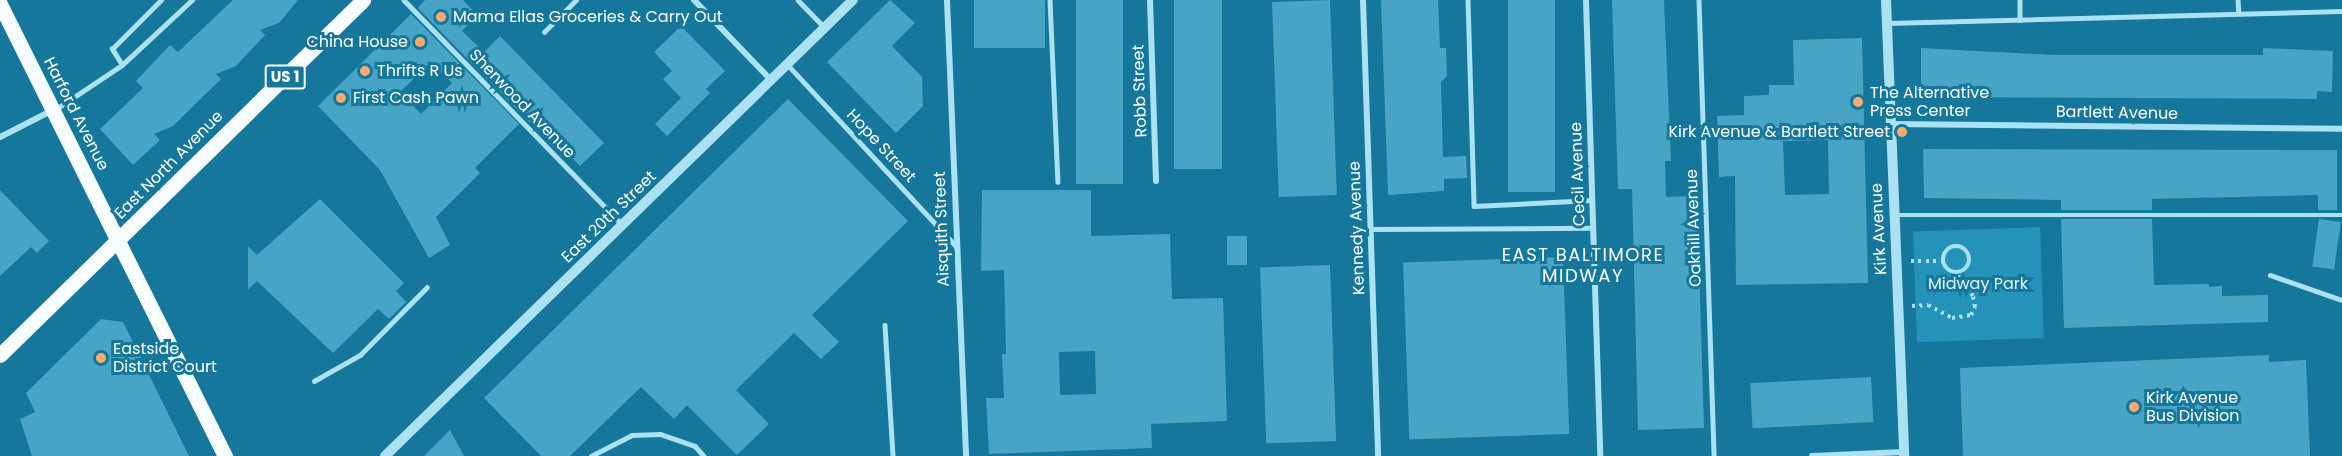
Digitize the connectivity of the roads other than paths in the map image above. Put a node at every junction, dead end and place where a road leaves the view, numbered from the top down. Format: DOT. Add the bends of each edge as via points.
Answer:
graph roads {
  1 [pos="161,0"];
  2 [pos="404,0"];
  3 [pos="576,0"];
  4 [pos="694,0"];
  5 [pos="798,0"];
  6 [pos="853,0"];
  7 [pos="947,0"];
  8 [pos="1050,0"];
  9 [pos="1150,0"];
  10 [pos="1363,0"];
  11 [pos="1468,0"];
  12 [pos="1586,0"];
  13 [pos="1699,0"];
  14 [pos="1886,0"];
  15 [pos="2020,0"];
  16 [pos="2238,0"];
  17 [pos="189,1"];
  18 [pos="356,2"];
  19 [pos="0,4"];
  20 [pos="2342,10"];
  21 [pos="2239,13"];
  22 [pos="2020,20"];
  23 [pos="1887,23"];
  24 [pos="825,28"];
  25 [pos="544,32"];
  26 [pos="788,64"];
  27 [pos="122,65"];
  28 [pos="771,80"];
  29 [pos="54,110"];
  30 [pos="1891,124"];
  31 [pos="2342,129"];
  32 [pos="0,137"];
  33 [pos="1058,182"];
  34 [pos="1156,182"];
  35 [pos="1592,200"];
  36 [pos="1894,215"];
  37 [pos="2342,215"];
  38 [pos="622,225"];
  39 [pos="1593,228"];
  40 [pos="1370,229"];
  41 [pos="118,240"];
  42 [pos="956,246"];
  43 [pos="2270,275"];
  44 [pos="427,287"];
  45 [pos="2342,300"];
  46 [pos="885,325"];
  47 [pos="0,355"];
  48 [pos="314,381"];
  49 [pos="1904,454"];
  50 [pos="225,456"];
  51 [pos="385,456"];
  52 [pos="591,456"];
  53 [pos="704,456"];
  54 [pos="893,456"];
  55 [pos="966,456"];
  56 [pos="1377,456"];
  57 [pos="1600,456"];
  58 [pos="1714,456"];
  59 [pos="1812,456"];
  1 -- 27 [label="lane" via="112,49"];
  2 -- 38 [label="lane, Sherwood Avenue"];
  3 -- 25 [label="lane"];
  4 -- 28 [label="street"];
  5 -- 24 [label="lane"];
  6 -- 24 [label="street, East 20th Street"];
  7 -- 42 [label="street, Aisquith Street"];
  8 -- 33 [label="lane"];
  9 -- 34 [label="street, Robb Street"];
  10 -- 40 [label="street, Kennedy Avenue"];
  11 -- 35 [label="lane" via="1474,206"];
  12 -- 35 [label="street, Cecil Avenue"];
  13 -- 58 [label="lane, Oakhill Avenue"];
  14 -- 23 [label="street, Kirk Avenue"];
  15 -- 22 [label="lane"];
  16 -- 21 [label="lane"];
  17 -- 27 [label="lane"];
  18 -- 41 [label="main road, East North Avenue / US 1"];
  19 -- 29 [label="main road, Harford Avenue"];
  20 -- 21 [label="lane"];
  21 -- 22 [label="lane"];
  22 -- 23 [label="lane"];
  23 -- 30 [label="street, Kirk Avenue"];
  24 -- 26 [label="street, East 20th Street"];
  26 -- 28 [label="street, East 20th Street"];
  26 -- 42 [label="lane, Hope Street"];
  27 -- 29 [label="lane"];
  28 -- 38 [label="street, East 20th Street"];
  29 -- 32 [label="street"];
  29 -- 41 [label="main road, Harford Avenue"];
  30 -- 31 [label="street, Bartlett Avenue"];
  30 -- 36 [label="street, Kirk Avenue"];
  35 -- 39 [label="street, Cecil Avenue"];
  36 -- 37 [label="lane"];
  36 -- 49 [label="street, Kirk Avenue"];
  38 -- 51 [label="street, East 20th Street"];
  39 -- 40 [label="lane"];
  39 -- 57 [label="street, Cecil Avenue"];
  40 -- 56 [label="street, Kennedy Avenue"];
  41 -- 47 [label="main road, East North Avenue / US 1"];
  41 -- 50 [label="main road, Harford Avenue"];
  42 -- 55 [label="street, Aisquith Street"];
  43 -- 45 [label="lane"];
  44 -- 48 [label="lane" via="360,355"];
  46 -- 54 [label="lane"];
  49 -- 59 [label="street"];
  52 -- 53 [label="lane" via="632,435 660,434 695,446"];
}
